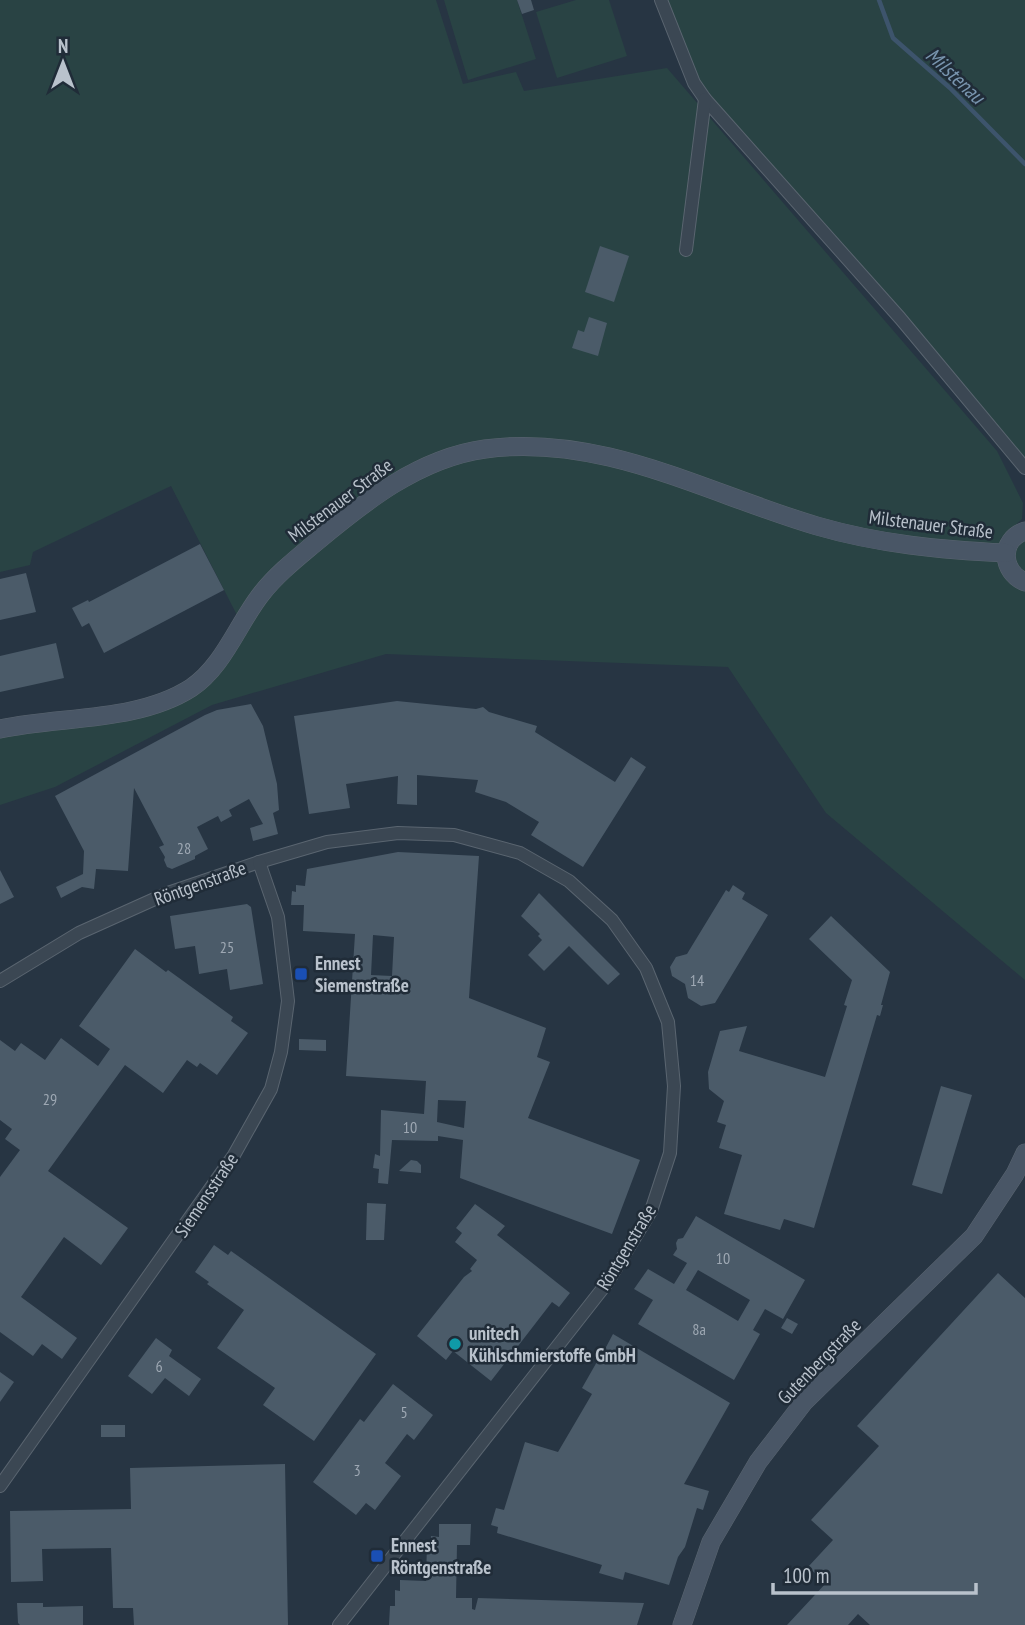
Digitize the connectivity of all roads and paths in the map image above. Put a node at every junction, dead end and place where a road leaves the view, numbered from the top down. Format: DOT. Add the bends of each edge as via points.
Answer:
graph roads {
  1 [pos="661,0"];
  2 [pos="705,99"];
  3 [pos="686,250"];
  4 [pos="1025,468"];
  5 [pos="1025,531"];
  6 [pos="1006,553"];
  7 [pos="1025,582"];
  8 [pos="0,729"];
  9 [pos="259,862"];
  10 [pos="0,981"];
  11 [pos="1025,1153"];
  12 [pos="0,1486"];
  13 [pos="339,1625"];
  14 [pos="682,1625"];
  1 -- 2 [label="street" via="694,83"];
  2 -- 3 [label="street"];
  2 -- 4 [label="street" via="892,308"];
  5 -- 6 [label="street" via="1013,537"];
  6 -- 7 [label="street" via="1010,571"];
  6 -- 8 [label="street, Milstenauer Straße" via="923,548 860,537 602,455 535,447 462,453 393,484 286,567 262,593 215,666 192,687 151,706"];
  9 -- 10 [label="street, Röntgenstraße" via="168,893 79,933"];
  9 -- 12 [label="street, Siemensstraße" via="278,917 288,1001 271,1089 234,1155"];
  9 -- 13 [label="street, Röntgenstraße" via="327,842 398,833 454,835 520,853 569,881 612,920 646,968 668,1022 674,1086 670,1153 651,1211 607,1283"];
  11 -- 14 [label="street, Gutenbergstraße" via="974,1236 804,1402 758,1462 711,1542"];
}
